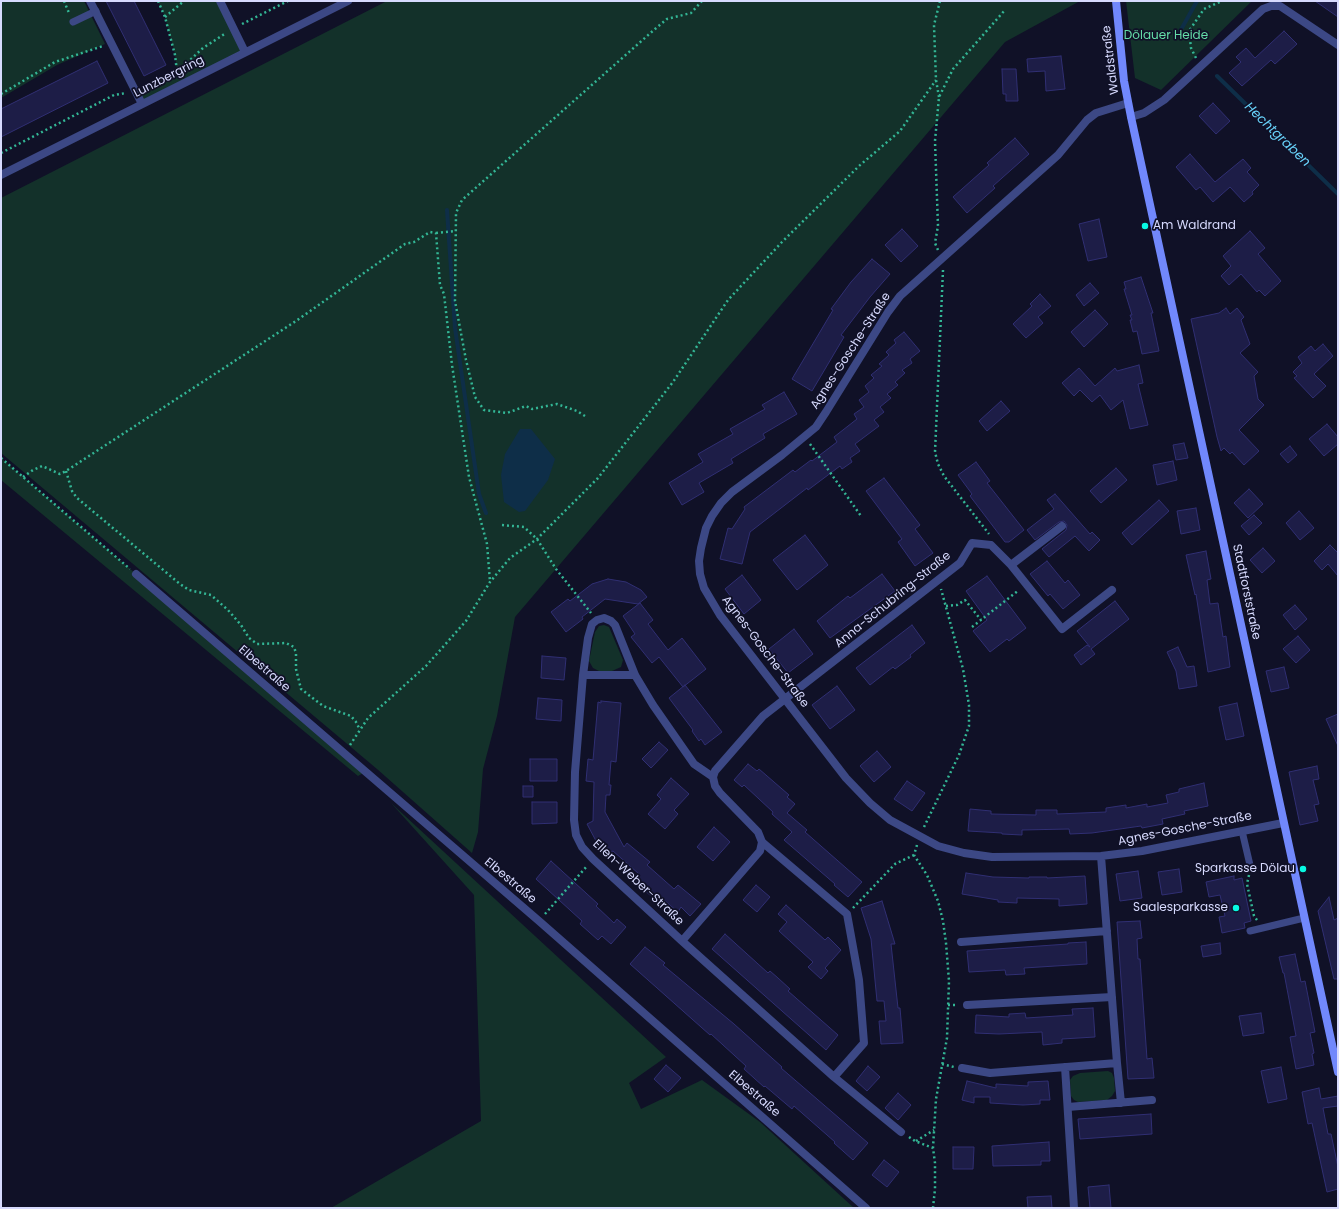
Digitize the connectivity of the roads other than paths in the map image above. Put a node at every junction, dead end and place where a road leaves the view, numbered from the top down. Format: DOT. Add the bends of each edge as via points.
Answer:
graph roads {
  1 [pos="90,1"];
  2 [pos="220,1"];
  3 [pos="348,1"];
  4 [pos="1116,1"];
  5 [pos="96,12"];
  6 [pos="73,22"];
  7 [pos="1338,45"];
  8 [pos="245,52"];
  9 [pos="1128,102"];
  10 [pos="142,104"];
  11 [pos="1130,117"];
  12 [pos="1,175"];
  13 [pos="1062,526"];
  14 [pos="1011,565"];
  15 [pos="136,574"];
  16 [pos="1112,590"];
  17 [pos="583,675"];
  18 [pos="635,675"];
  19 [pos="785,699"];
  20 [pos="713,777"];
  21 [pos="1284,822"];
  22 [pos="1242,831"];
  23 [pos="762,842"];
  24 [pos="1101,856"];
  25 [pos="1250,865"];
  26 [pos="1304,918"];
  27 [pos="1107,931"];
  28 [pos="1250,931"];
  29 [pos="682,941"];
  30 [pos="961,942"];
  31 [pos="1112,996"];
  32 [pos="967,1005"];
  33 [pos="1117,1063"];
  34 [pos="1065,1067"];
  35 [pos="962,1068"];
  36 [pos="1338,1072"];
  37 [pos="834,1077"];
  38 [pos="1152,1100"];
  39 [pos="1121,1103"];
  40 [pos="1068,1107"];
  41 [pos="901,1132"];
  42 [pos="866,1208"];
  43 [pos="1074,1208"];
  1 -- 5 [label="street"];
  2 -- 8 [label="street"];
  3 -- 8 [label="street, Lunzbergring"];
  4 -- 9 [label="main road, Waldstraße"];
  5 -- 6 [label="lane"];
  5 -- 10 [label="street"];
  7 -- 11 [label="street" via="1280,6 1271,6 1263,9 1156,106"];
  8 -- 10 [label="street, Lunzbergring"];
  9 -- 11 [label="main road, Waldstraße"];
  9 -- 19 [label="street, Agnes-Gosche-Straße" via="1096,113 1087,120 1058,155 900,296 816,426 732,492 712,516 706,528 699,561 704,588 720,615"];
  10 -- 12 [label="street, Lunzbergring"];
  11 -- 21 [label="main road, Stadtforststraße"];
  13 -- 14 [label="street"];
  14 -- 16 [label="street" via="1062,629"];
  14 -- 19 [label="street, Anna-Schubring-Straße" via="991,545 972,543 960,563"];
  15 -- 42 [label="street, Elbestraße"];
  17 -- 18 [label="street"];
  17 -- 18 [label="street, Ellen-Weber-Straße" via="592,624 604,618 615,625"];
  17 -- 29 [label="street, Ellen-Weber-Straße" via="575,772 576,835 582,847 593,859"];
  18 -- 20 [label="street" via="694,764"];
  19 -- 20 [label="street" via="763,716 715,771"];
  19 -- 24 [label="street, Agnes-Gosche-Straße" via="846,778 870,803 890,820 938,846 992,857"];
  20 -- 23 [label="street" via="720,793 758,832"];
  21 -- 22 [label="street, Agnes-Gosche-Straße"];
  21 -- 26 [label="main road, Stadtforststraße"];
  22 -- 24 [label="street, Agnes-Gosche-Straße" via="1142,851"];
  22 -- 25 [label="lane"];
  23 -- 29 [label="street, Ellen-Weber-Straße" via="760,851"];
  23 -- 37 [label="street" via="847,914 859,980 864,1043"];
  24 -- 27 [label="street"];
  26 -- 28 [label="lane"];
  26 -- 36 [label="main road, Stadtforststraße"];
  27 -- 30 [label="street"];
  27 -- 31 [label="street"];
  29 -- 37 [label="street, Ellen-Weber-Straße"];
  31 -- 32 [label="street"];
  31 -- 33 [label="street"];
  33 -- 34 [label="street"];
  33 -- 39 [label="street"];
  34 -- 35 [label="street" via="990,1073"];
  34 -- 40 [label="street"];
  37 -- 41 [label="street, Ellen-Weber-Straße"];
  38 -- 39 [label="street"];
  39 -- 40 [label="street"];
  40 -- 43 [label="street"];
}
